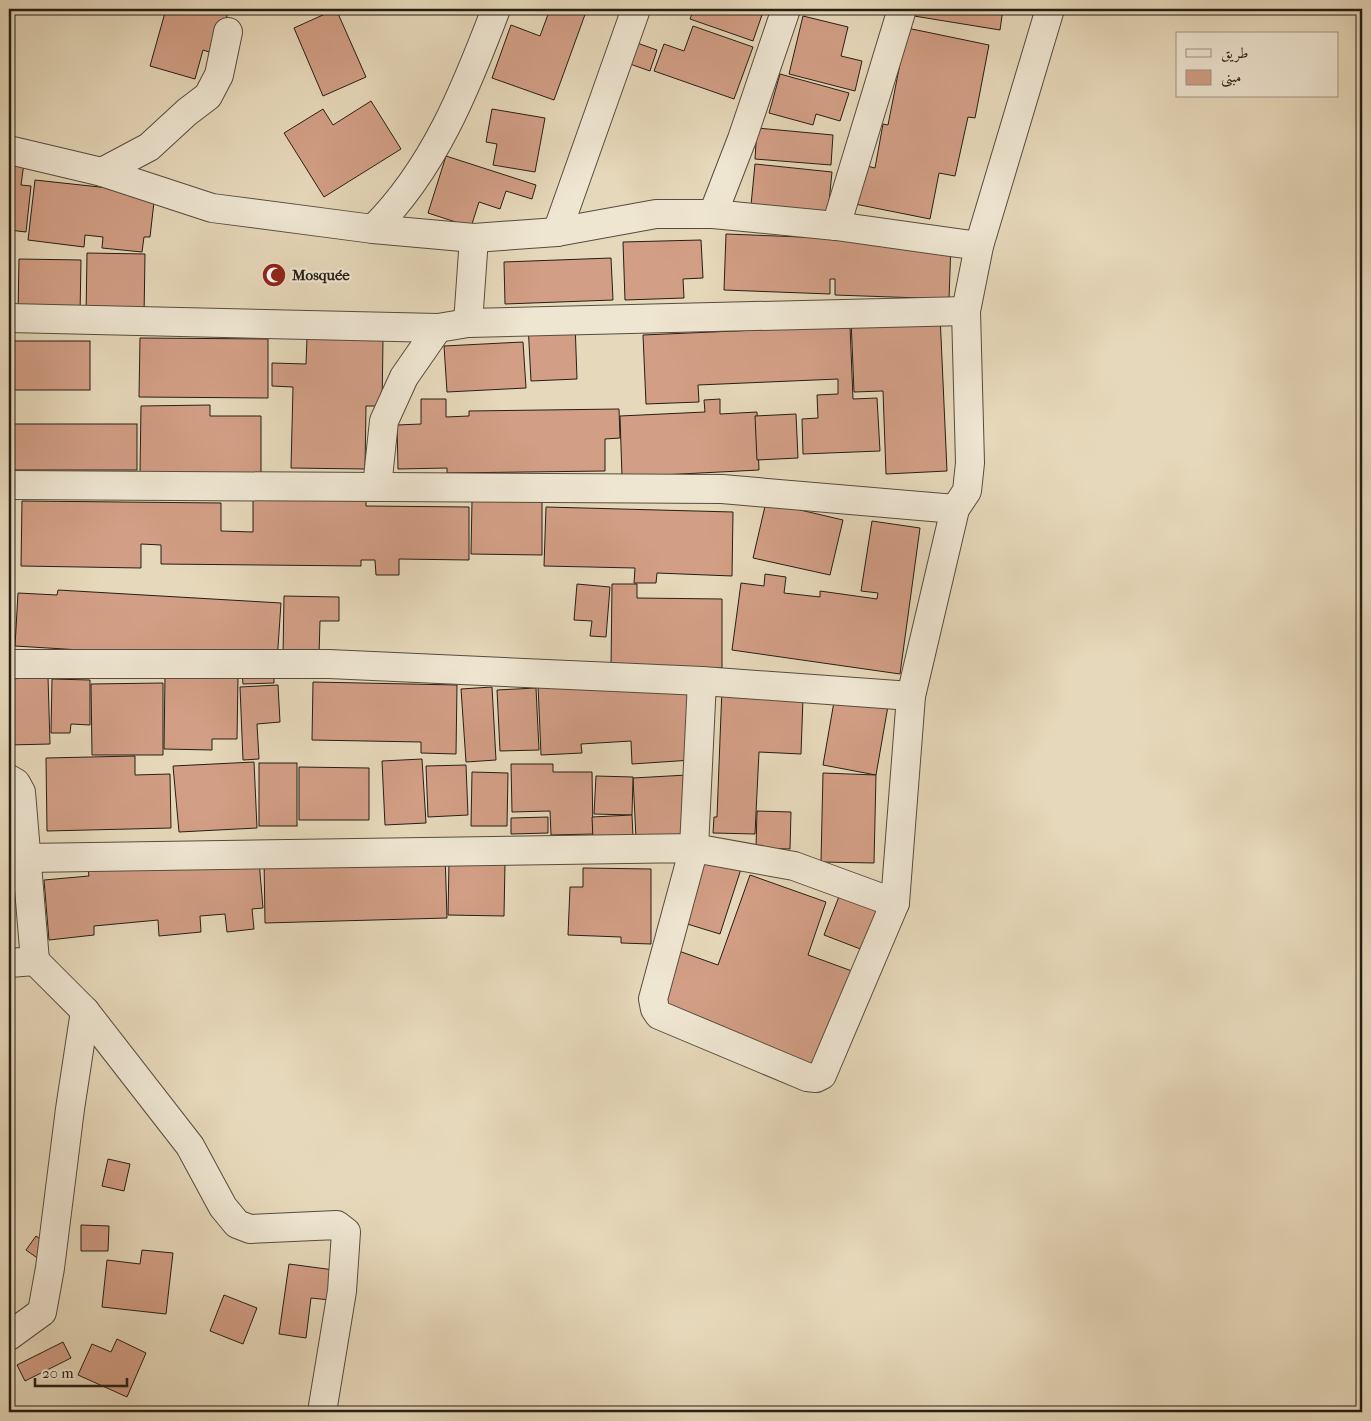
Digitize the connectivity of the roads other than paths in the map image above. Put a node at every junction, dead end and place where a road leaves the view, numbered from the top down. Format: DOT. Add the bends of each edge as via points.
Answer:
graph roads {
  1 [pos="496,9"];
  2 [pos="636,9"];
  3 [pos="786,9"];
  4 [pos="902,9"];
  5 [pos="1050,9"];
  6 [pos="228,32"];
  7 [pos="9,150"];
  8 [pos="102,172"];
  9 [pos="713,214"];
  10 [pos="836,226"];
  11 [pos="373,229"];
  12 [pos="557,232"];
  13 [pos="474,238"];
  14 [pos="979,246"];
  15 [pos="966,311"];
  16 [pos="9,318"];
  17 [pos="468,323"];
  18 [pos="438,328"];
  19 [pos="9,485"];
  20 [pos="377,487"];
  21 [pos="955,509"];
  22 [pos="9,664"];
  23 [pos="702,681"];
  24 [pos="911,696"];
  25 [pos="9,779"];
  26 [pos="694,848"];
  27 [pos="26,858"];
  28 [pos="895,903"];
  29 [pos="35,961"];
  30 [pos="9,963"];
  31 [pos="85,1011"];
  32 [pos="9,1336"];
  33 [pos="322,1412"];
  1 -- 11 [label="street" via="476,64 439,144 394,208"];
  2 -- 12 [label="street"];
  3 -- 9 [label="street"];
  4 -- 10 [label="street"];
  5 -- 14 [label="street"];
  6 -- 8 [label="street" via="219,75 208,96 149,147"];
  7 -- 8 [label="street"];
  8 -- 11 [label="street" via="212,208"];
  9 -- 10 [label="street"];
  9 -- 12 [label="street" via="656,214"];
  10 -- 14 [label="street"];
  11 -- 13 [label="street"];
  12 -- 13 [label="street"];
  13 -- 17 [label="street"];
  14 -- 15 [label="street"];
  15 -- 17 [label="street"];
  15 -- 21 [label="street" via="970,463 967,491"];
  16 -- 18 [label="street"];
  17 -- 18 [label="street"];
  18 -- 20 [label="street" via="404,377 384,421"];
  19 -- 20 [label="street"];
  20 -- 21 [label="street" via="722,489"];
  21 -- 24 [label="street"];
  22 -- 23 [label="street" via="329,664"];
  23 -- 24 [label="street"];
  23 -- 26 [label="street"];
  24 -- 28 [label="street"];
  25 -- 27 [label="street" via="21,792"];
  26 -- 27 [label="street"];
  26 -- 28 [label="street" via="794,866"];
  26 -- 28 [label="street" via="653,998 654,1009 659,1014 807,1076 816,1078 822,1075"];
  27 -- 29 [label="street"];
  29 -- 30 [label="street"];
  29 -- 31 [label="street"];
  31 -- 32 [label="street" via="42,1312"];
  31 -- 33 [label="street" via="190,1146 223,1207 237,1224 250,1230 337,1225 346,1232 342,1291"];
}
